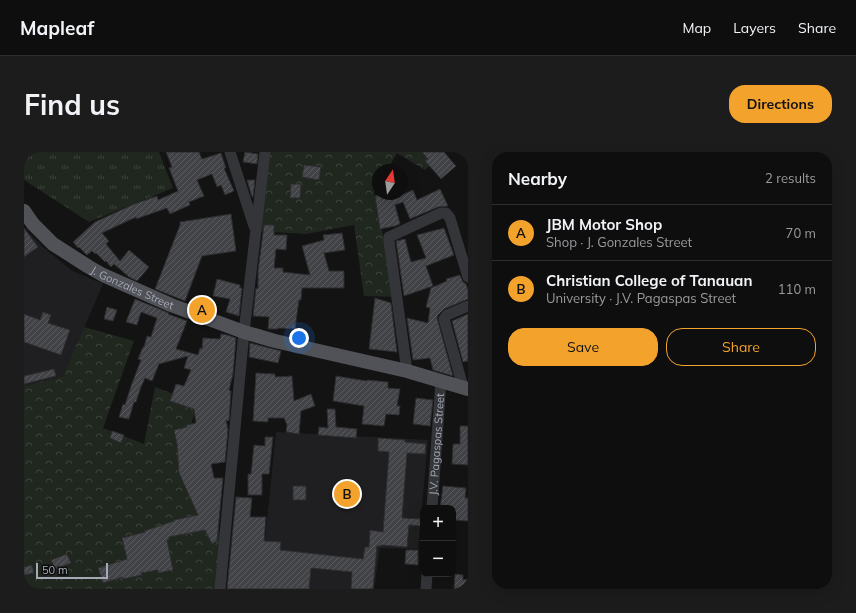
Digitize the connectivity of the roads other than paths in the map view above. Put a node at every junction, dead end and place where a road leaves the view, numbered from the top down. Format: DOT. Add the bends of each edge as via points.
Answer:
graph roads {
  1 [pos="230,152"];
  2 [pos="265,152"];
  3 [pos="24,211"];
  4 [pos="255,231"];
  5 [pos="468,277"];
  6 [pos="468,306"];
  7 [pos="244,332"];
  8 [pos="408,371"];
  9 [pos="440,381"];
  10 [pos="466,388"];
  11 [pos="432,505"];
  12 [pos="427,577"];
  13 [pos="220,589"];
  14 [pos="426,589"];
  1 -- 4 [label="street"];
  2 -- 4 [label="street"];
  3 -- 7 [label="main road, J. Gonzales Street" via="53,244 96,272 171,305"];
  4 -- 7 [label="street"];
  5 -- 8 [label="street" via="450,218 446,213 389,237"];
  6 -- 10 [label="street" via="447,315 444,319"];
  7 -- 8 [label="main road, J. Gonzales Street"];
  7 -- 13 [label="street"];
  8 -- 9 [label="main road, J. Gonzales Street"];
  9 -- 10 [label="main road, J. Gonzales Street"];
  9 -- 11 [label="street, J.V. Pagaspas Street"];
  12 -- 14 [label="street"];
}
